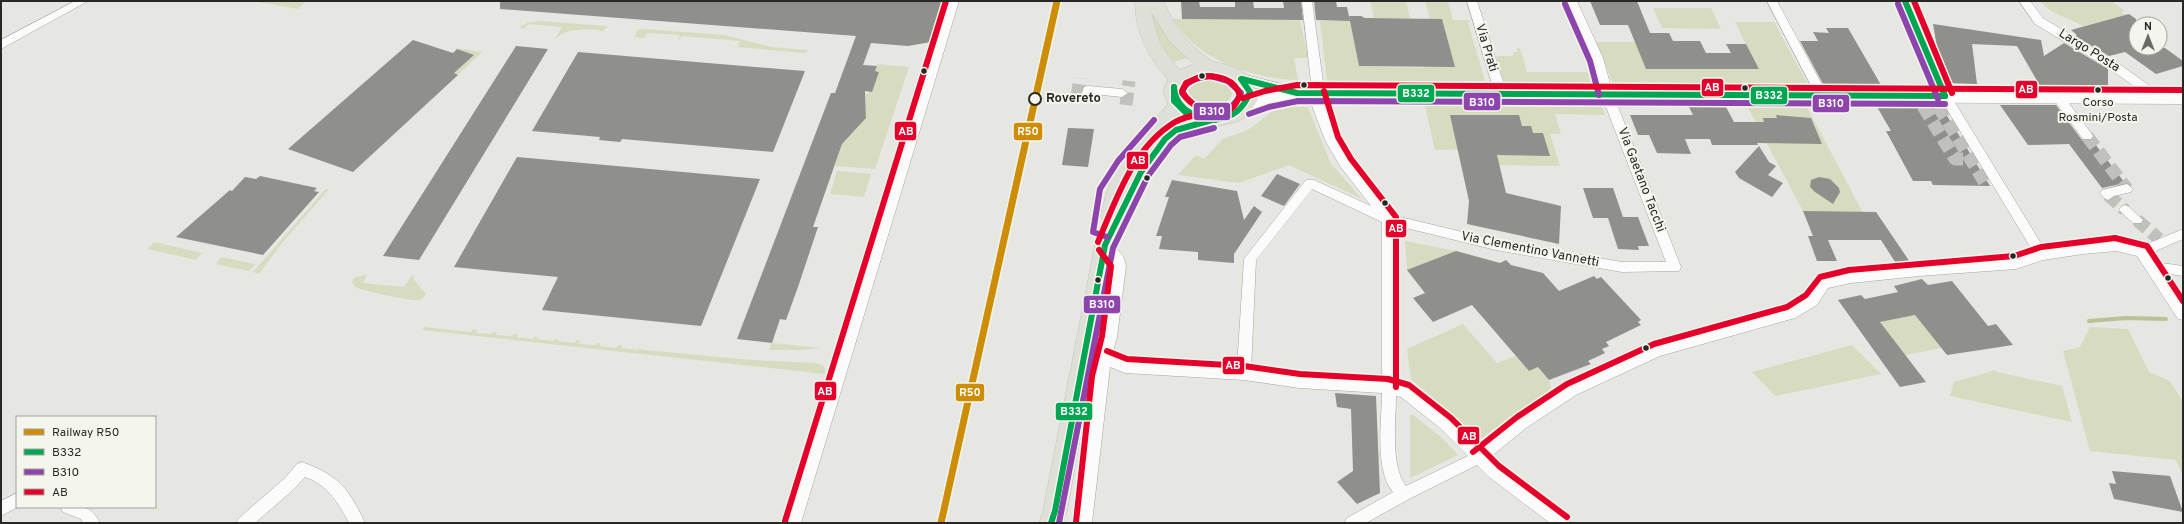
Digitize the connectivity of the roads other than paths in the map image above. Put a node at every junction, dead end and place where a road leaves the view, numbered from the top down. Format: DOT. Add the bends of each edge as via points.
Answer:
graph roads {
  1 [pos="83,1"];
  2 [pos="954,1"];
  3 [pos="1143,1"];
  4 [pos="1156,1"];
  5 [pos="1307,1"];
  6 [pos="1472,1"];
  7 [pos="1572,1"];
  8 [pos="1772,1"];
  9 [pos="1905,1"];
  10 [pos="2024,1"];
  11 [pos="1,45"];
  12 [pos="1209,67"];
  13 [pos="1089,79"];
  14 [pos="1178,79"];
  15 [pos="1242,79"];
  16 [pos="1297,93"];
  17 [pos="1316,93"];
  18 [pos="1501,94"];
  19 [pos="1607,94"];
  20 [pos="1822,96"];
  21 [pos="1945,96"];
  22 [pos="2058,97"];
  23 [pos="2157,97"];
  24 [pos="1086,98"];
  25 [pos="2183,98"];
  26 [pos="1176,104"];
  27 [pos="1246,106"];
  28 [pos="1212,120"];
  29 [pos="2087,136"];
  30 [pos="2126,189"];
  31 [pos="2108,195"];
  32 [pos="2125,210"];
  33 [pos="1388,218"];
  34 [pos="2137,220"];
  35 [pos="2183,234"];
  36 [pos="1105,245"];
  37 [pos="2141,252"];
  38 [pos="2042,255"];
  39 [pos="1674,266"];
  40 [pos="2150,266"];
  41 [pos="2183,272"];
  42 [pos="2183,315"];
  43 [pos="1104,358"];
  44 [pos="1244,374"];
  45 [pos="1388,387"];
  46 [pos="1478,458"];
  47 [pos="1404,494"];
  48 [pos="16,501"];
  49 [pos="71,508"];
  50 [pos="1,509"];
  51 [pos="92,523"];
  52 [pos="244,523"];
  53 [pos="357,523"];
  54 [pos="793,523"];
  55 [pos="1051,523"];
  56 [pos="1084,523"];
  57 [pos="1352,523"];
  58 [pos="1562,523"];
  1 -- 11 [label="street"];
  2 -- 54 [label="street"];
  3 -- 14 [label="main road" via="1143,18 1150,42"];
  4 -- 12 [label="main road" via="1174,38"];
  5 -- 17 [label="street" via="1317,82"];
  6 -- 18 [label="street, Via Prati"];
  7 -- 19 [label="street, Via Gaetano Tacchi" via="1605,82"];
  8 -- 20 [label="street"];
  9 -- 21 [label="street"];
  10 -- 23 [label="street, Largo Posta" via="2039,21 2114,66"];
  12 -- 14 [label="main road" via="1186,73"];
  12 -- 15 [label="main road" via="1227,70"];
  13 -- 24 [label="street" via="1088,86 1123,91 1088,90"];
  14 -- 26 [label="main road" via="1172,91"];
  15 -- 16 [label="main road"];
  15 -- 27 [label="main road" via="1250,92"];
  16 -- 17 [label="main road"];
  16 -- 27 [label="main road"];
  17 -- 18 [label="main road"];
  17 -- 33 [label="street" via="1331,140 1344,163"];
  18 -- 19 [label="main road"];
  19 -- 20 [label="main road"];
  19 -- 39 [label="street, Via Gaetano Tacchi"];
  20 -- 21 [label="main road"];
  21 -- 22 [label="main road"];
  21 -- 38 [label="street"];
  22 -- 23 [label="main road"];
  22 -- 29 [label="street"];
  23 -- 25 [label="main road"];
  26 -- 28 [label="main road" via="1191,116"];
  26 -- 36 [label="main road" via="1162,125 1143,143 1125,168 1104,238"];
  27 -- 28 [label="main road" via="1232,117"];
  28 -- 36 [label="main road" via="1176,130 1165,139 1141,172"];
  30 -- 31 [label="street" via="2106,193"];
  32 -- 34 [label="street"];
  33 -- 39 [label="street, Via Clementino Vannetti" via="1496,245 1584,262 1622,267"];
  33 -- 44 [label="street, Via Clementino Vannetti" via="1310,183 1250,259"];
  33 -- 45 [label="street"];
  35 -- 37 [label="street" via="2161,241"];
  36 -- 43 [label="street" via="1118,260 1119,266 1110,337"];
  36 -- 55 [label="main road" via="1057,504"];
  37 -- 38 [label="street" via="2116,246"];
  37 -- 40 [label="street"];
  38 -- 46 [label="street" via="2016,264 1851,278 1824,284 1812,301 1790,314 1657,351 1571,391 1521,424"];
  40 -- 41 [label="street"];
  40 -- 42 [label="street"];
  43 -- 44 [label="street" via="1125,367"];
  43 -- 56 [label="street"];
  44 -- 45 [label="street" via="1299,382"];
  45 -- 46 [label="street" via="1406,393 1445,424"];
  45 -- 47 [label="street" via="1390,465 1394,482"];
  46 -- 47 [label="street"];
  46 -- 58 [label="street"];
  47 -- 57 [label="street"];
  48 -- 50 [label="street"];
  49 -- 51 [label="street" via="86,514"];
  52 -- 53 [label="street" via="289,484 302,469 333,483"];
}
